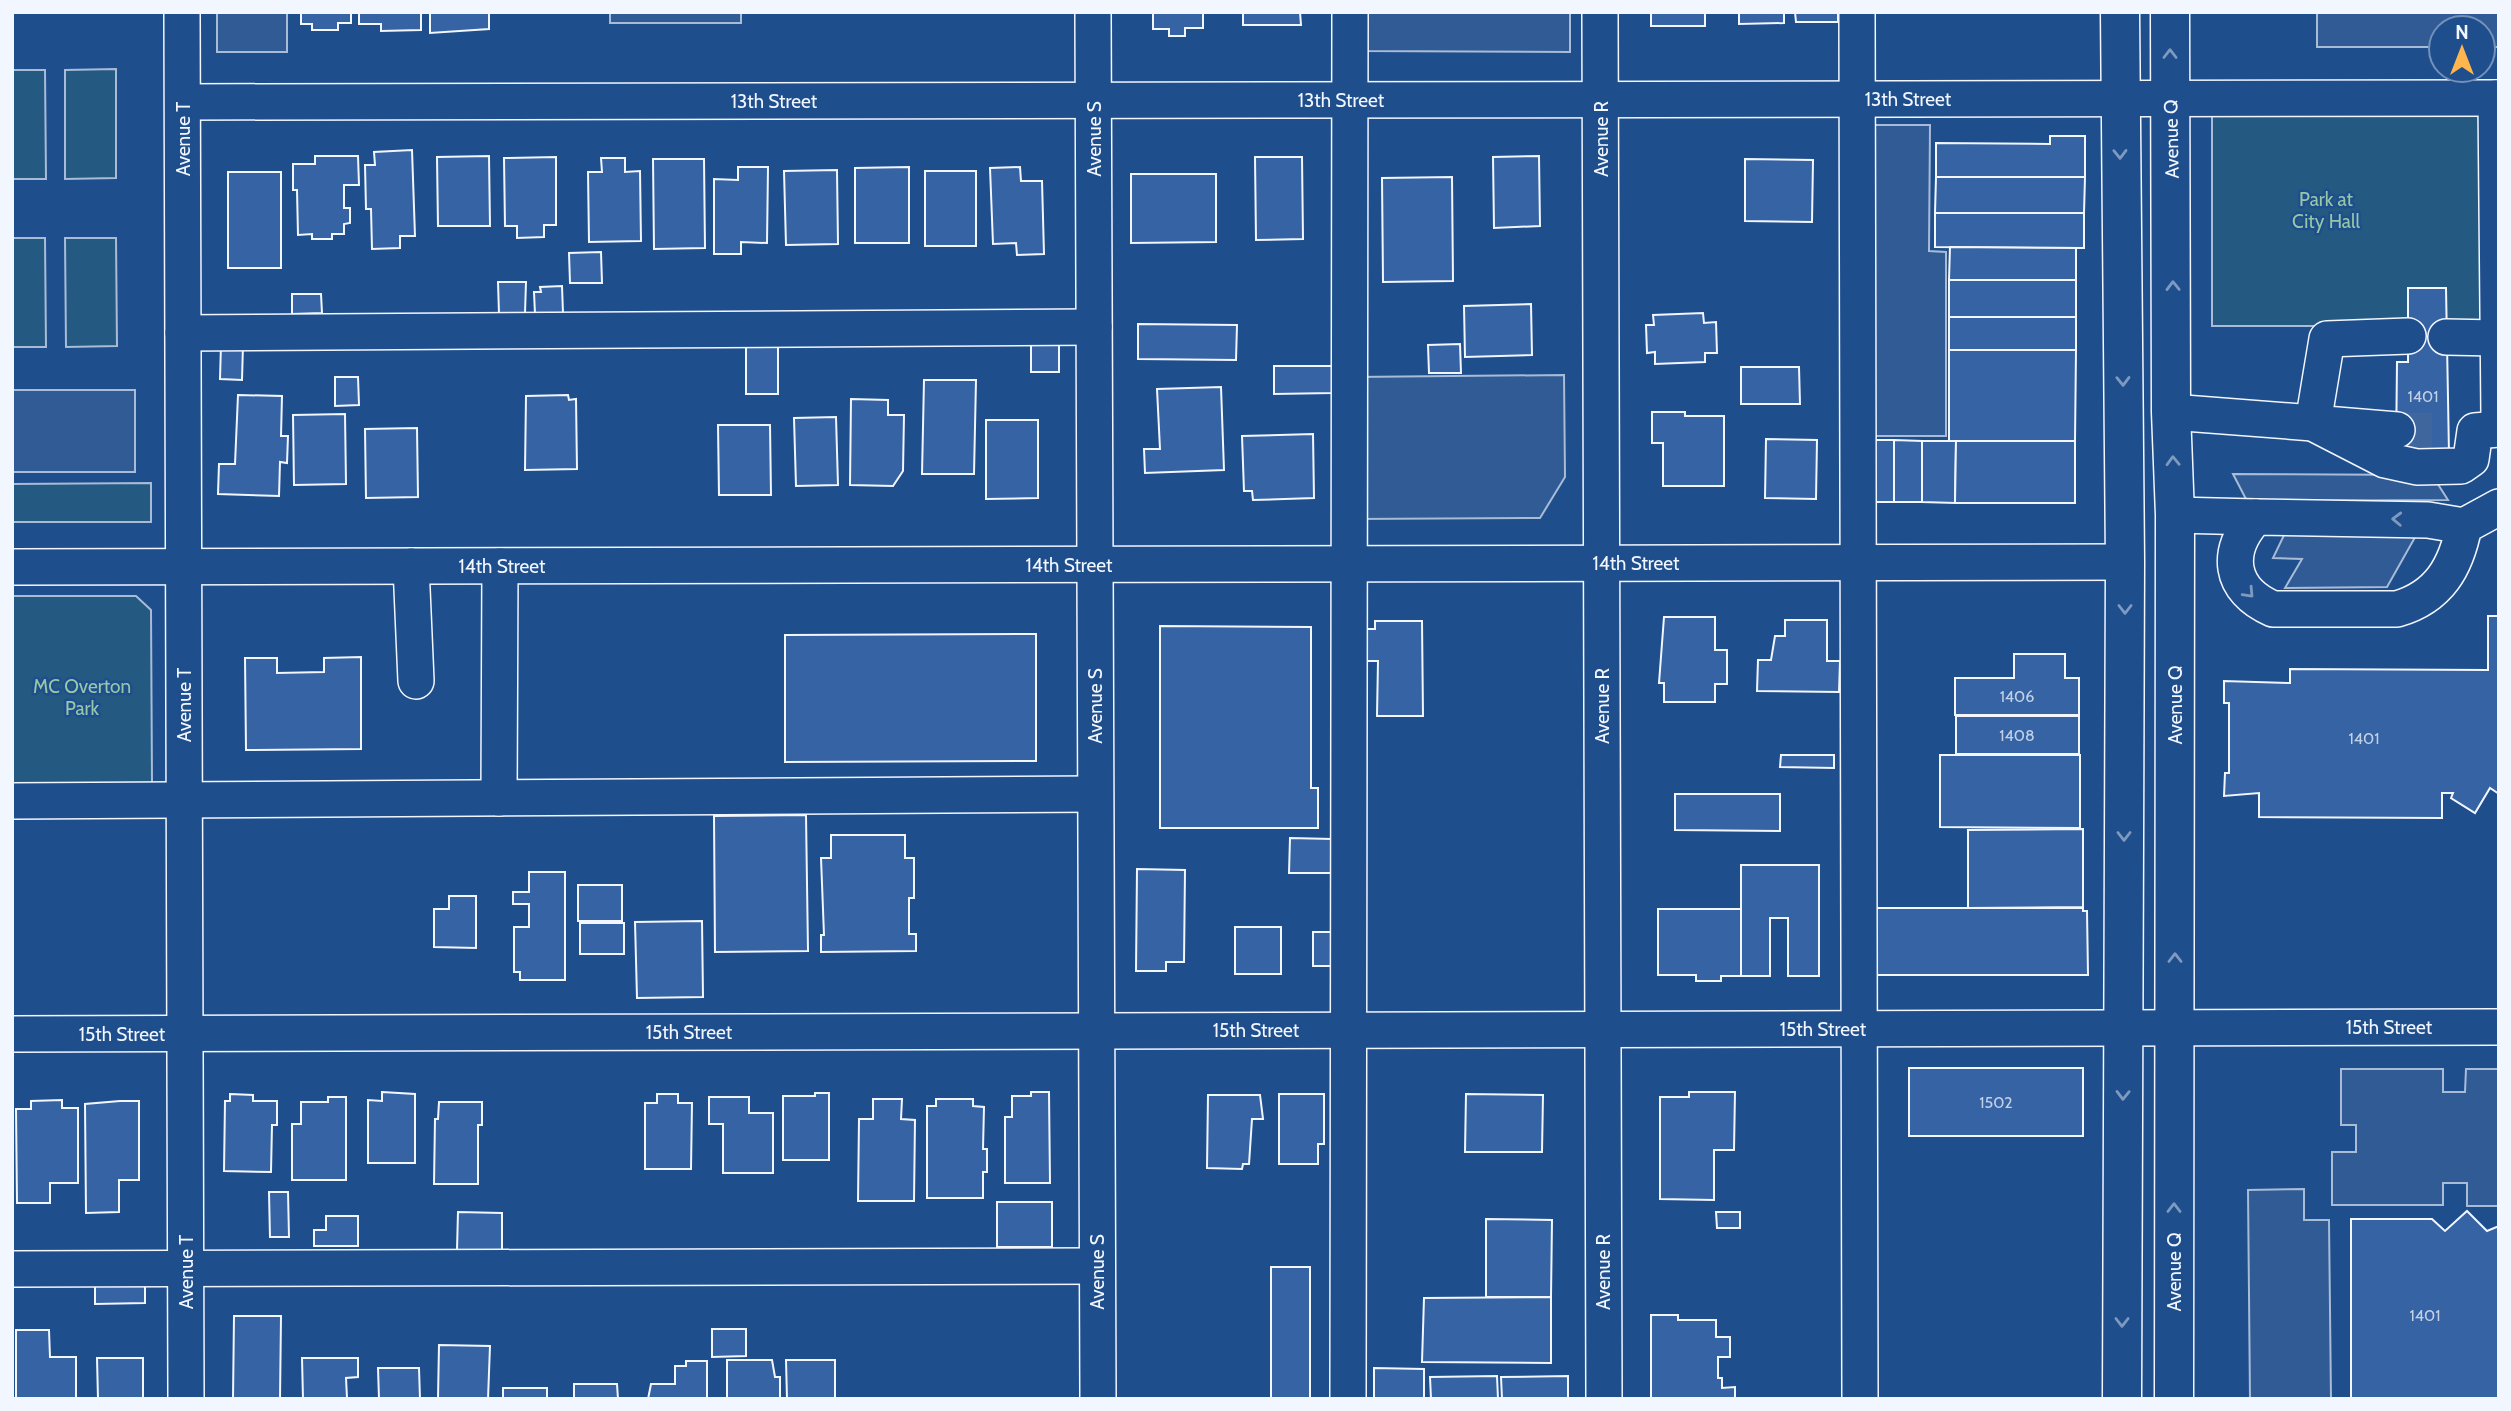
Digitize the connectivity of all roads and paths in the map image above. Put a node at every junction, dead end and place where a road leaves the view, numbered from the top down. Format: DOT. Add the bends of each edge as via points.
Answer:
graph roads {
  1 [pos="183,12"];
  2 [pos="1093,12"];
  3 [pos="1350,12"];
  4 [pos="1600,12"];
  5 [pos="1857,12"];
  6 [pos="2120,12"];
  7 [pos="2170,12"];
  8 [pos="2171,97"];
  9 [pos="2120,98"];
  10 [pos="2497,98"];
  11 [pos="1857,99"];
  12 [pos="1350,100"];
  13 [pos="1601,100"];
  14 [pos="1094,101"];
  15 [pos="183,102"];
  16 [pos="1094,327"];
  17 [pos="183,333"];
  18 [pos="2408,336"];
  19 [pos="2446,337"];
  20 [pos="2496,338"];
  21 [pos="2171,412"];
  22 [pos="2313,423"];
  23 [pos="2480,427"];
  24 [pos="2396,430"];
  25 [pos="2499,507"];
  26 [pos="2175,515"];
  27 [pos="2256,517"];
  28 [pos="2464,526"];
  29 [pos="2125,562"];
  30 [pos="1602,563"];
  31 [pos="1858,563"];
  32 [pos="1095,564"];
  33 [pos="1348,564"];
  34 [pos="184,566"];
  35 [pos="411,566"];
  36 [pos="500,566"];
  37 [pos="12,567"];
  38 [pos="416,681"];
  39 [pos="1095,794"];
  40 [pos="499,799"];
  41 [pos="185,800"];
  42 [pos="12,801"];
  43 [pos="2124,1027"];
  44 [pos="2175,1027"];
  45 [pos="2499,1027"];
  46 [pos="1859,1028"];
  47 [pos="1602,1029"];
  48 [pos="1348,1030"];
  49 [pos="1096,1031"];
  50 [pos="12,1034"];
  51 [pos="186,1034"];
  52 [pos="1097,1266"];
  53 [pos="12,1269"];
  54 [pos="186,1269"];
  55 [pos="186,1399"];
  56 [pos="1098,1399"];
  57 [pos="1348,1399"];
  58 [pos="1604,1399"];
  59 [pos="1860,1399"];
  60 [pos="2122,1399"];
  61 [pos="2174,1399"];
  1 -- 15 [label="street, Avenue T"];
  2 -- 14 [label="street, Avenue S"];
  3 -- 12 [label="street"];
  4 -- 13 [label="street, Avenue R"];
  5 -- 11 [label="street"];
  6 -- 9 [label="highway"];
  8 -- 7 [label="highway, Avenue Q, one-way"];
  8 -- 9 [label="street, 13th Street"];
  8 -- 10 [label="street, 13th Street"];
  21 -- 8 [label="highway, Avenue Q, one-way"];
  9 -- 11 [label="street, 13th Street"];
  9 -- 29 [label="highway, one-way"];
  10 -- 20 [label="street"];
  11 -- 13 [label="street, 13th Street"];
  11 -- 31 [label="street"];
  12 -- 13 [label="street, 13th Street"];
  12 -- 14 [label="street, 13th Street"];
  12 -- 33 [label="street"];
  13 -- 30 [label="street, Avenue R"];
  14 -- 15 [label="street, 13th Street"];
  14 -- 16 [label="street, Avenue S"];
  15 -- 17 [label="street, Avenue T"];
  16 -- 17 [label="street"];
  16 -- 32 [label="street, Avenue S"];
  17 -- 34 [label="street, Avenue T"];
  18 -- 22 [label="street" via="2327,340"];
  19 -- 20 [label="street"];
  20 -- 23 [label="street"];
  21 -- 22 [label="street"];
  26 -- 21 [label="highway, Avenue Q, one-way"];
  22 -- 23 [label="street" via="2385,460 2417,467 2461,466 2472,459"];
  22 -- 24 [label="street"];
  25 -- 28 [label="street"];
  26 -- 27 [label="street"];
  44 -- 26 [label="highway, Avenue Q, one-way"];
  28 -- 27 [label="street, one-way" via="2428,520"];
  27 -- 28 [label="street, one-way" via="2244,530 2235,569 2242,587 2255,601 2273,609 2397,609 2416,604 2450,572"];
  29 -- 31 [label="street, 14th Street"];
  29 -- 43 [label="highway, one-way"];
  30 -- 31 [label="street, 14th Street"];
  30 -- 33 [label="street, 14th Street"];
  30 -- 47 [label="street, Avenue R"];
  31 -- 46 [label="street"];
  32 -- 33 [label="street, 14th Street"];
  32 -- 36 [label="street, 14th Street"];
  32 -- 39 [label="street, Avenue S"];
  33 -- 48 [label="street"];
  34 -- 35 [label="street, 14th Street"];
  34 -- 37 [label="street, 14th Street"];
  34 -- 41 [label="street, Avenue T"];
  35 -- 36 [label="street, 14th Street"];
  35 -- 38 [label="street"];
  36 -- 40 [label="street"];
  39 -- 40 [label="street"];
  39 -- 49 [label="street, Avenue S"];
  40 -- 41 [label="street"];
  41 -- 42 [label="street"];
  41 -- 51 [label="street, Avenue T"];
  43 -- 44 [label="street, 15th Street"];
  43 -- 46 [label="street, 15th Street"];
  43 -- 60 [label="highway, one-way"];
  44 -- 45 [label="street, 15th Street"];
  61 -- 44 [label="highway, Avenue Q, one-way"];
  46 -- 47 [label="street, 15th Street"];
  46 -- 59 [label="street"];
  47 -- 48 [label="street, 15th Street"];
  47 -- 58 [label="street, Avenue R"];
  48 -- 49 [label="street, 15th Street"];
  48 -- 57 [label="street"];
  49 -- 51 [label="street, 15th Street"];
  49 -- 52 [label="street, Avenue S"];
  50 -- 51 [label="street, 15th Street"];
  51 -- 54 [label="street, Avenue T"];
  52 -- 54 [label="street"];
  52 -- 56 [label="street, Avenue S"];
  53 -- 54 [label="street"];
  54 -- 55 [label="street, Avenue T"];
}
